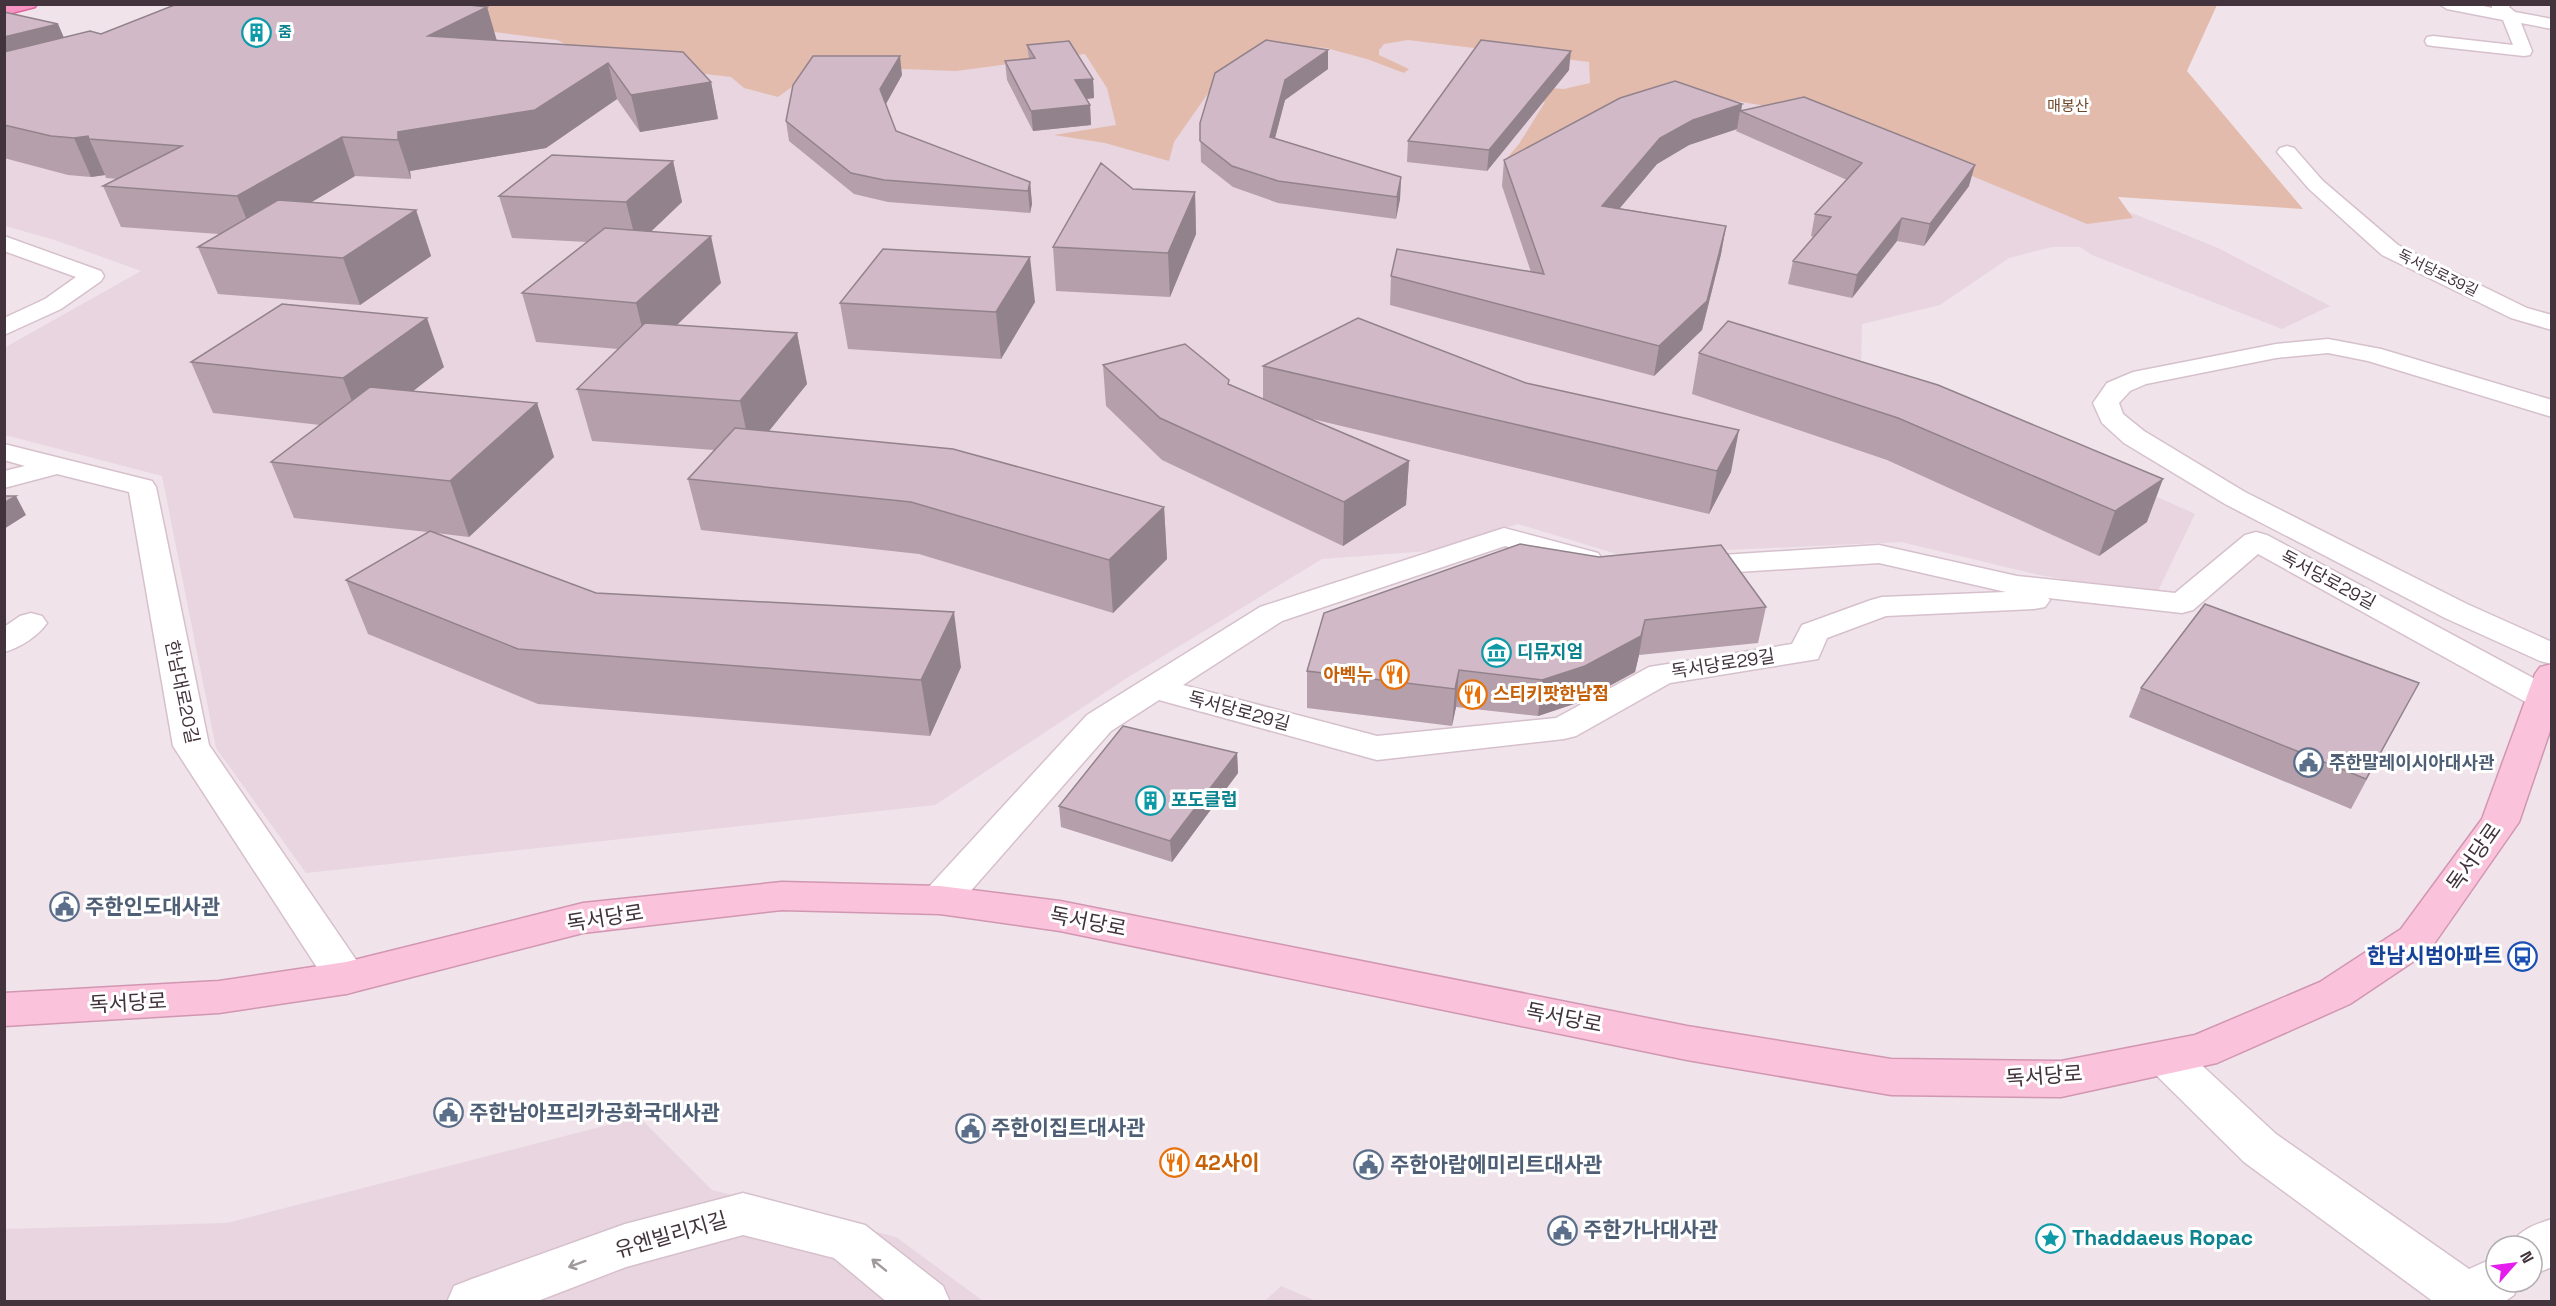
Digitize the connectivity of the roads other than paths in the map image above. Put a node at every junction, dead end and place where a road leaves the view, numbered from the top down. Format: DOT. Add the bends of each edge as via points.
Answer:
graph roads {
  1 [pos="28,4"];
  2 [pos="2447,4"];
  3 [pos="4,10"];
  4 [pos="2507,10"];
  5 [pos="2552,24"];
  6 [pos="2433,41"];
  7 [pos="2287,152"];
  8 [pos="4,243"];
  9 [pos="2552,323"];
  10 [pos="4,328"];
  11 [pos="2552,409"];
  12 [pos="4,452"];
  13 [pos="57,465"];
  14 [pos="4,480"];
  15 [pos="1619,567"];
  16 [pos="1666,568"];
  17 [pos="2116,596"];
  18 [pos="31,623"];
  19 [pos="4,642"];
  20 [pos="2552,654"];
  21 [pos="2547,686"];
  22 [pos="1155,688"];
  23 [pos="940,900"];
  24 [pos="346,978"];
  25 [pos="4,1010"];
  26 [pos="2166,1058"];
  27 [pos="2484,1287"];
  28 [pos="472,1302"];
  29 [pos="925,1302"];
  1 -- 3 [label="main road"];
  2 -- 4 [label="street"];
  4 -- 5 [label="street"];
  4 -- 6 [label="street" via="2524,51"];
  7 -- 9 [label="street, 독서당로39길" via="2316,185 2390,250 2519,313"];
  8 -- 10 [label="street" via="93,276 53,304"];
  11 -- 20 [label="street" via="2372,354 2328,346 2276,351 2122,382 2106,403 2111,417 2134,437 2235,498 2424,595"];
  12 -- 13 [label="street, 한남대로20길"];
  13 -- 14 [label="street"];
  13 -- 24 [label="street, 한남대로20길" via="142,487 191,746"];
  15 -- 22 [label="street, 독서당로29길" via="1504,537 1271,614"];
  16 -- 17 [label="street, 독서당로29길" via="1879,554 2017,585"];
  17 -- 21 [label="street, 독서당로29길" via="2182,603 2256,541"];
  17 -- 22 [label="street, 독서당로29길" via="1882,607 1813,632 1806,652 1661,674 1564,728 1377,748"];
  18 -- 19 [label="street"];
  21 -- 26 [label="main road, 독서당로" via="2500,822 2415,940 2335,993 2202,1052"];
  22 -- 23 [label="street, 독서당로29길" via="1099,723"];
  23 -- 24 [label="main road, 독서당로" via="782,896 583,918"];
  23 -- 26 [label="main road, 독서당로" via="1060,916 1676,1041 1891,1077 2061,1079"];
  24 -- 25 [label="main road, 독서당로" via="219,997"];
  26 -- 27 [label="street" via="2260,1148 2469,1298"];
  29 -- 28 [label="street, 유엔빌리지길, one-way" via="848,1240 743,1215 624,1246"];
}
